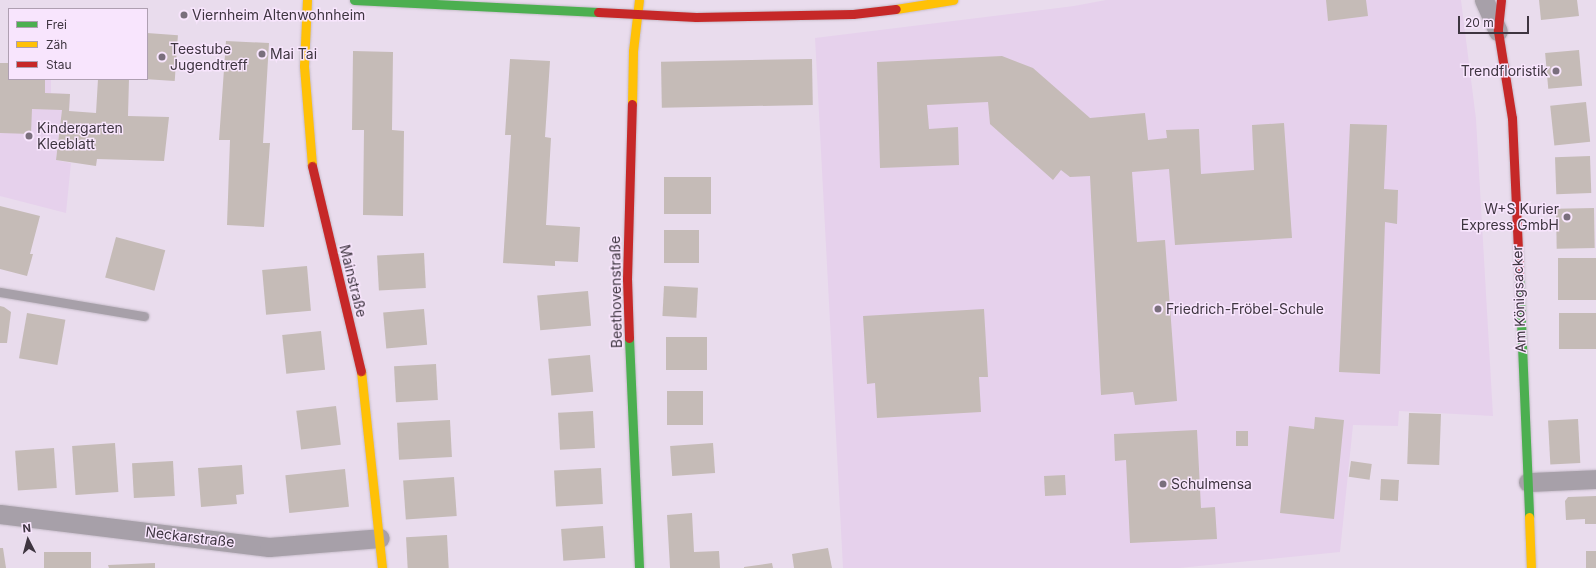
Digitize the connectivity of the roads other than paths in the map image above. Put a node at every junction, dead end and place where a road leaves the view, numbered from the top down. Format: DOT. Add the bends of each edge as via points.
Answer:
graph roads {
  1 [pos="307,0"];
  2 [pos="354,0"];
  3 [pos="639,0"];
  4 [pos="953,0"];
  5 [pos="1484,0"];
  6 [pos="1501,0"];
  7 [pos="638,16"];
  8 [pos="1498,31"];
  9 [pos="0,292"];
  10 [pos="144,316"];
  11 [pos="1596,479"];
  12 [pos="1528,482"];
  13 [pos="0,514"];
  14 [pos="380,538"];
  15 [pos="382,568"];
  16 [pos="639,568"];
  17 [pos="1530,568"];
  1 -- 14 [label="street, Mainstraße" via="304,66 310,156 361,372"];
  2 -- 7 [label="street"];
  3 -- 7 [label="street, Beethovenstraße"];
  4 -- 7 [label="street" via="853,14"];
  5 -- 8 [label="street, Am Königsacker"];
  6 -- 8 [label="street, Am Königsacker"];
  7 -- 16 [label="street, Beethovenstraße" via="633,51 628,279"];
  8 -- 12 [label="street, Am Königsacker" via="1512,118"];
  9 -- 10 [label="lane"];
  11 -- 12 [label="street"];
  12 -- 17 [label="street, Am Königsacker"];
  13 -- 14 [label="street, Neckarstraße" via="269,547"];
  14 -- 15 [label="street, Mainstraße"];
}
